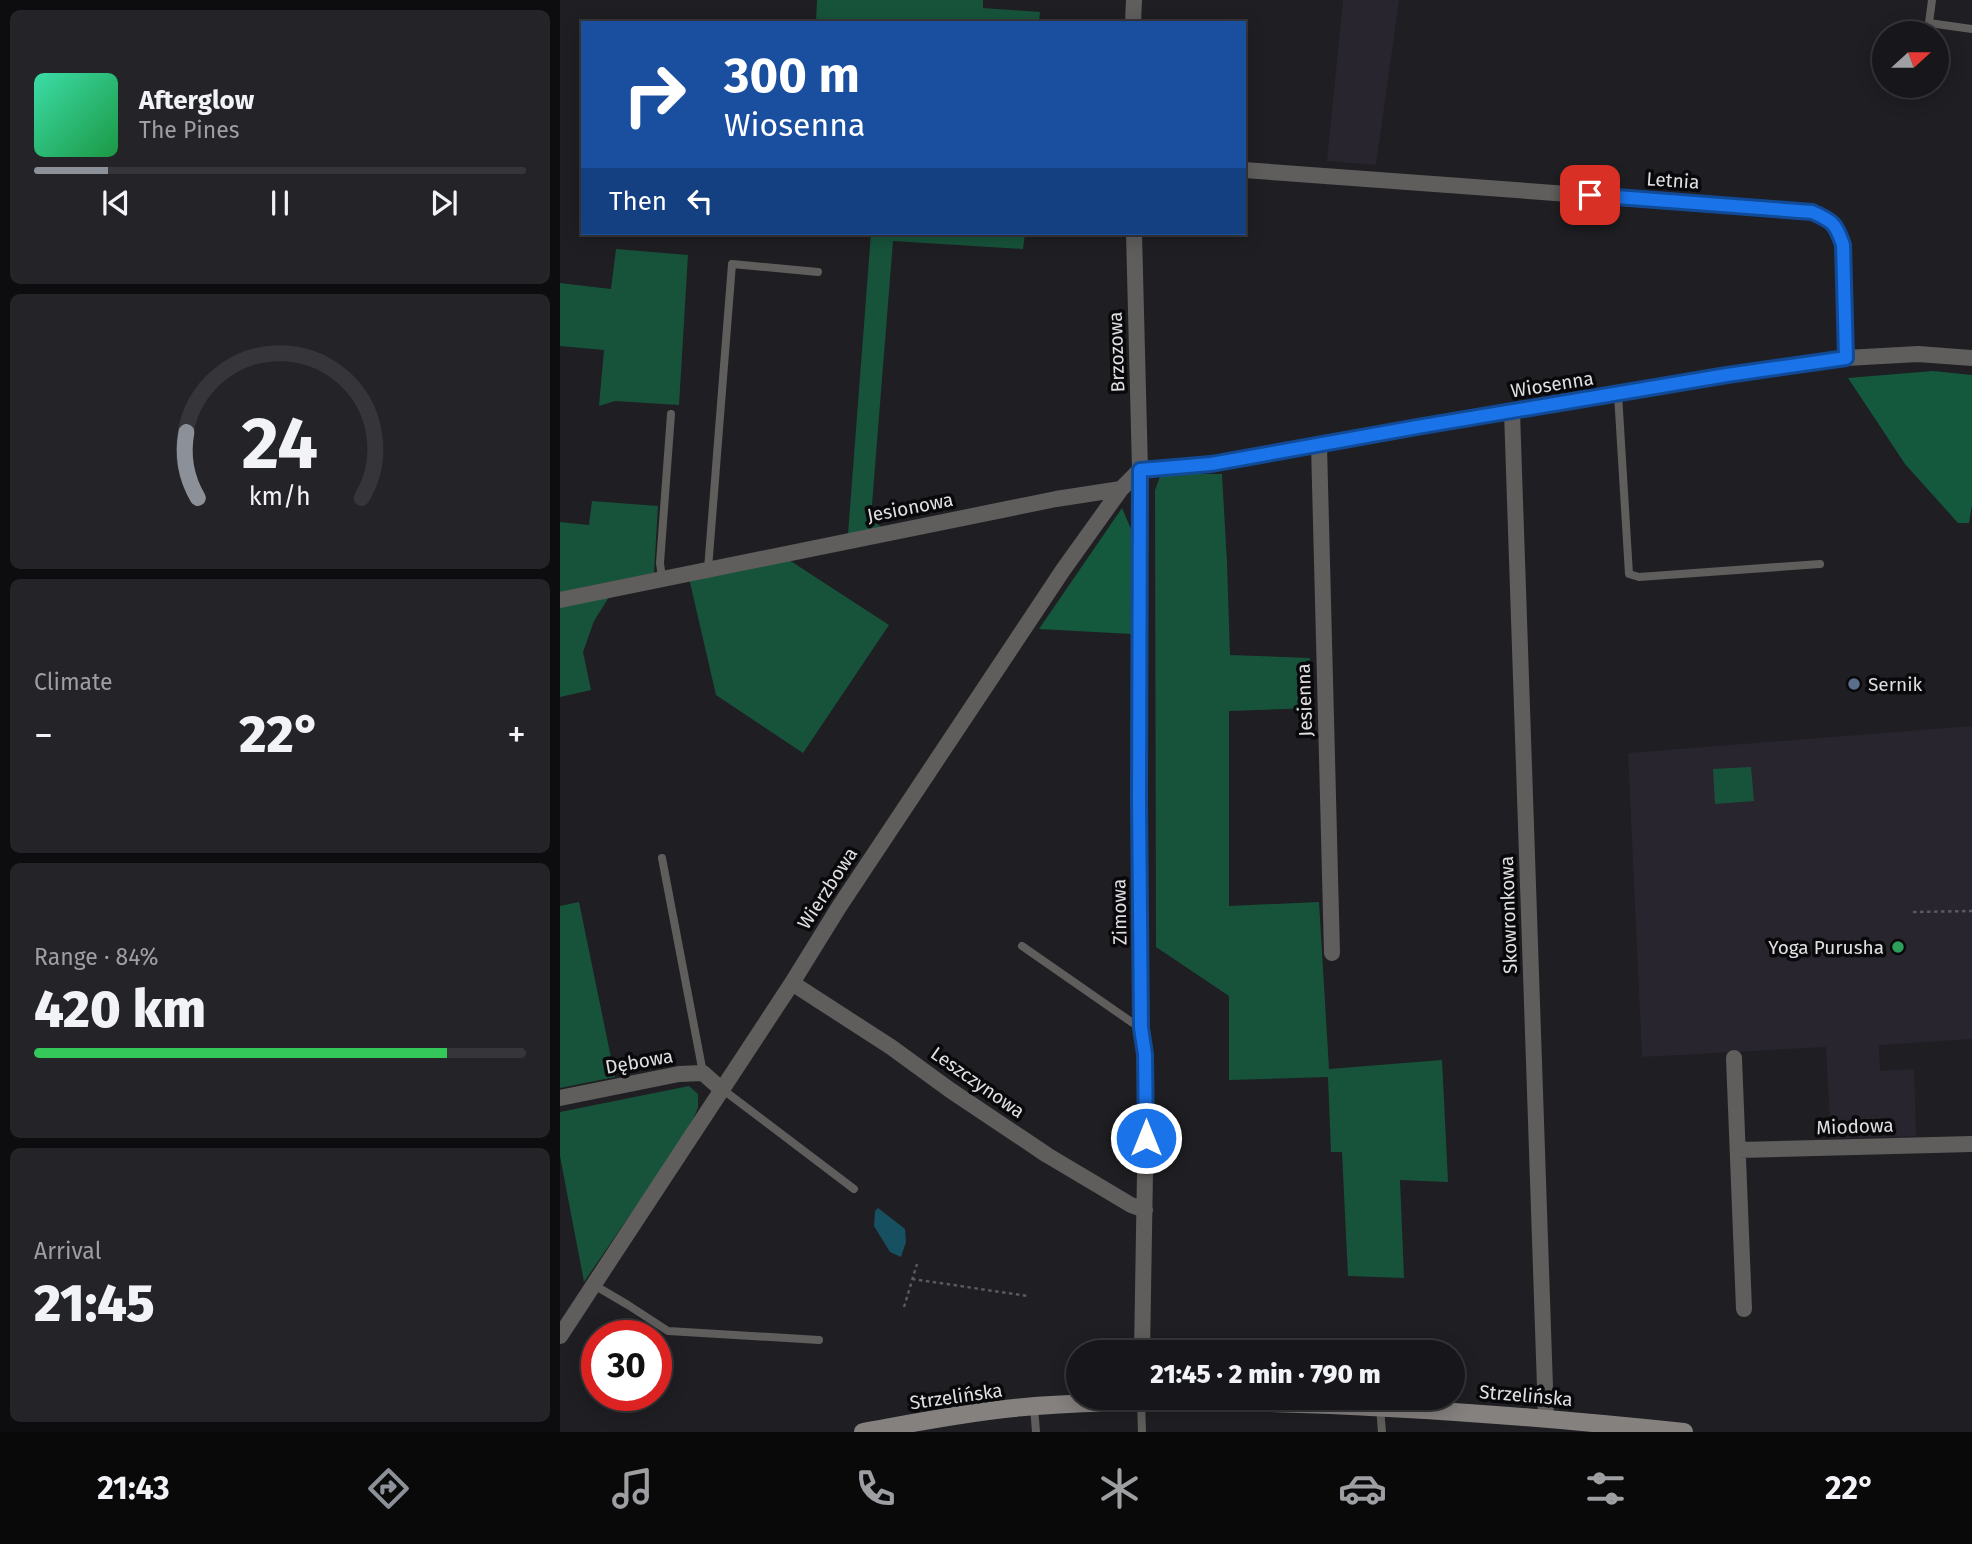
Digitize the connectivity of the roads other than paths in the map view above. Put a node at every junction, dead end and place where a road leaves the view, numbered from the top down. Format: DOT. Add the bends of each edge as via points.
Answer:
graph roads {
  1 [pos="1134,0"];
  2 [pos="1932,0"];
  3 [pos="1133,21"];
  4 [pos="1972,29"];
  5 [pos="1246,170"];
  6 [pos="1134,235"];
  7 [pos="818,272"];
  8 [pos="1846,358"];
  9 [pos="1972,358"];
  10 [pos="1618,394"];
  11 [pos="1512,412"];
  12 [pos="671,414"];
  13 [pos="1319,445"];
  14 [pos="1140,470"];
  15 [pos="1121,489"];
  16 [pos="1820,564"];
  17 [pos="708,569"];
  18 [pos="662,579"];
  19 [pos="560,600"];
  20 [pos="662,858"];
  21 [pos="1022,946"];
  22 [pos="1332,953"];
  23 [pos="792,983"];
  24 [pos="1141,1028"];
  25 [pos="1734,1058"];
  26 [pos="703,1073"];
  27 [pos="721,1089"];
  28 [pos="560,1098"];
  29 [pos="1972,1144"];
  30 [pos="1738,1150"];
  31 [pos="854,1189"];
  32 [pos="1145,1210"];
  33 [pos="594,1285"];
  34 [pos="1744,1309"];
  35 [pos="560,1336"];
  36 [pos="819,1340"];
  37 [pos="1142,1340"];
  38 [pos="1066,1405"];
  39 [pos="1034,1407"];
  40 [pos="1142,1410"];
  41 [pos="1380,1410"];
  42 [pos="1425,1410"];
  43 [pos="1546,1418"];
  44 [pos="863,1432"];
  45 [pos="1036,1432"];
  46 [pos="1142,1432"];
  47 [pos="1382,1432"];
  48 [pos="1684,1432"];
  1 -- 3 [label="street"];
  2 -- 4 [label="lane" via="1928,23"];
  5 -- 8 [label="street, Letnia" via="1812,212 1830,219 1843,245"];
  6 -- 14 [label="street, Brzozowa"];
  7 -- 17 [label="lane" via="732,264"];
  8 -- 9 [label="street, Wiosenna" via="1918,354"];
  8 -- 10 [label="street, Wiosenna"];
  10 -- 11 [label="street, Wiosenna"];
  10 -- 16 [label="lane" via="1629,574 1639,577"];
  11 -- 13 [label="street, Wiosenna"];
  11 -- 43 [label="street, Skowronkowa"];
  12 -- 18 [label="lane"];
  13 -- 14 [label="street, Wiosenna" via="1211,464"];
  13 -- 22 [label="street, Jesienna"];
  14 -- 15 [label="street, Wierzbowa"];
  14 -- 24 [label="street, Zimowa"];
  15 -- 17 [label="street, Jesionowa"];
  15 -- 23 [label="street, Wierzbowa"];
  17 -- 18 [label="street, Jesionowa"];
  18 -- 19 [label="street, Jesionowa"];
  20 -- 26 [label="lane"];
  21 -- 24 [label="lane"];
  23 -- 27 [label="street, Wierzbowa"];
  23 -- 32 [label="street, Leszczynowa" via="1047,1155"];
  24 -- 32 [label="street, Zimowa"];
  25 -- 30 [label="street"];
  26 -- 27 [label="street"];
  26 -- 28 [label="street, Dębowa"];
  27 -- 31 [label="lane"];
  27 -- 33 [label="street, Wierzbowa"];
  29 -- 30 [label="street, Miodowa"];
  30 -- 34 [label="street"];
  32 -- 37 [label="street, Zimowa"];
  33 -- 35 [label="street, Wierzbowa"];
  33 -- 36 [label="lane" via="668,1331"];
  38 -- 39 [label="main road, Strzelińska"];
  39 -- 44 [label="main road, Strzelińska"];
  39 -- 45 [label="lane"];
  40 -- 46 [label="lane"];
  41 -- 47 [label="lane"];
  42 -- 43 [label="main road, Strzelińska"];
  43 -- 48 [label="main road, Strzelińska"];
}
